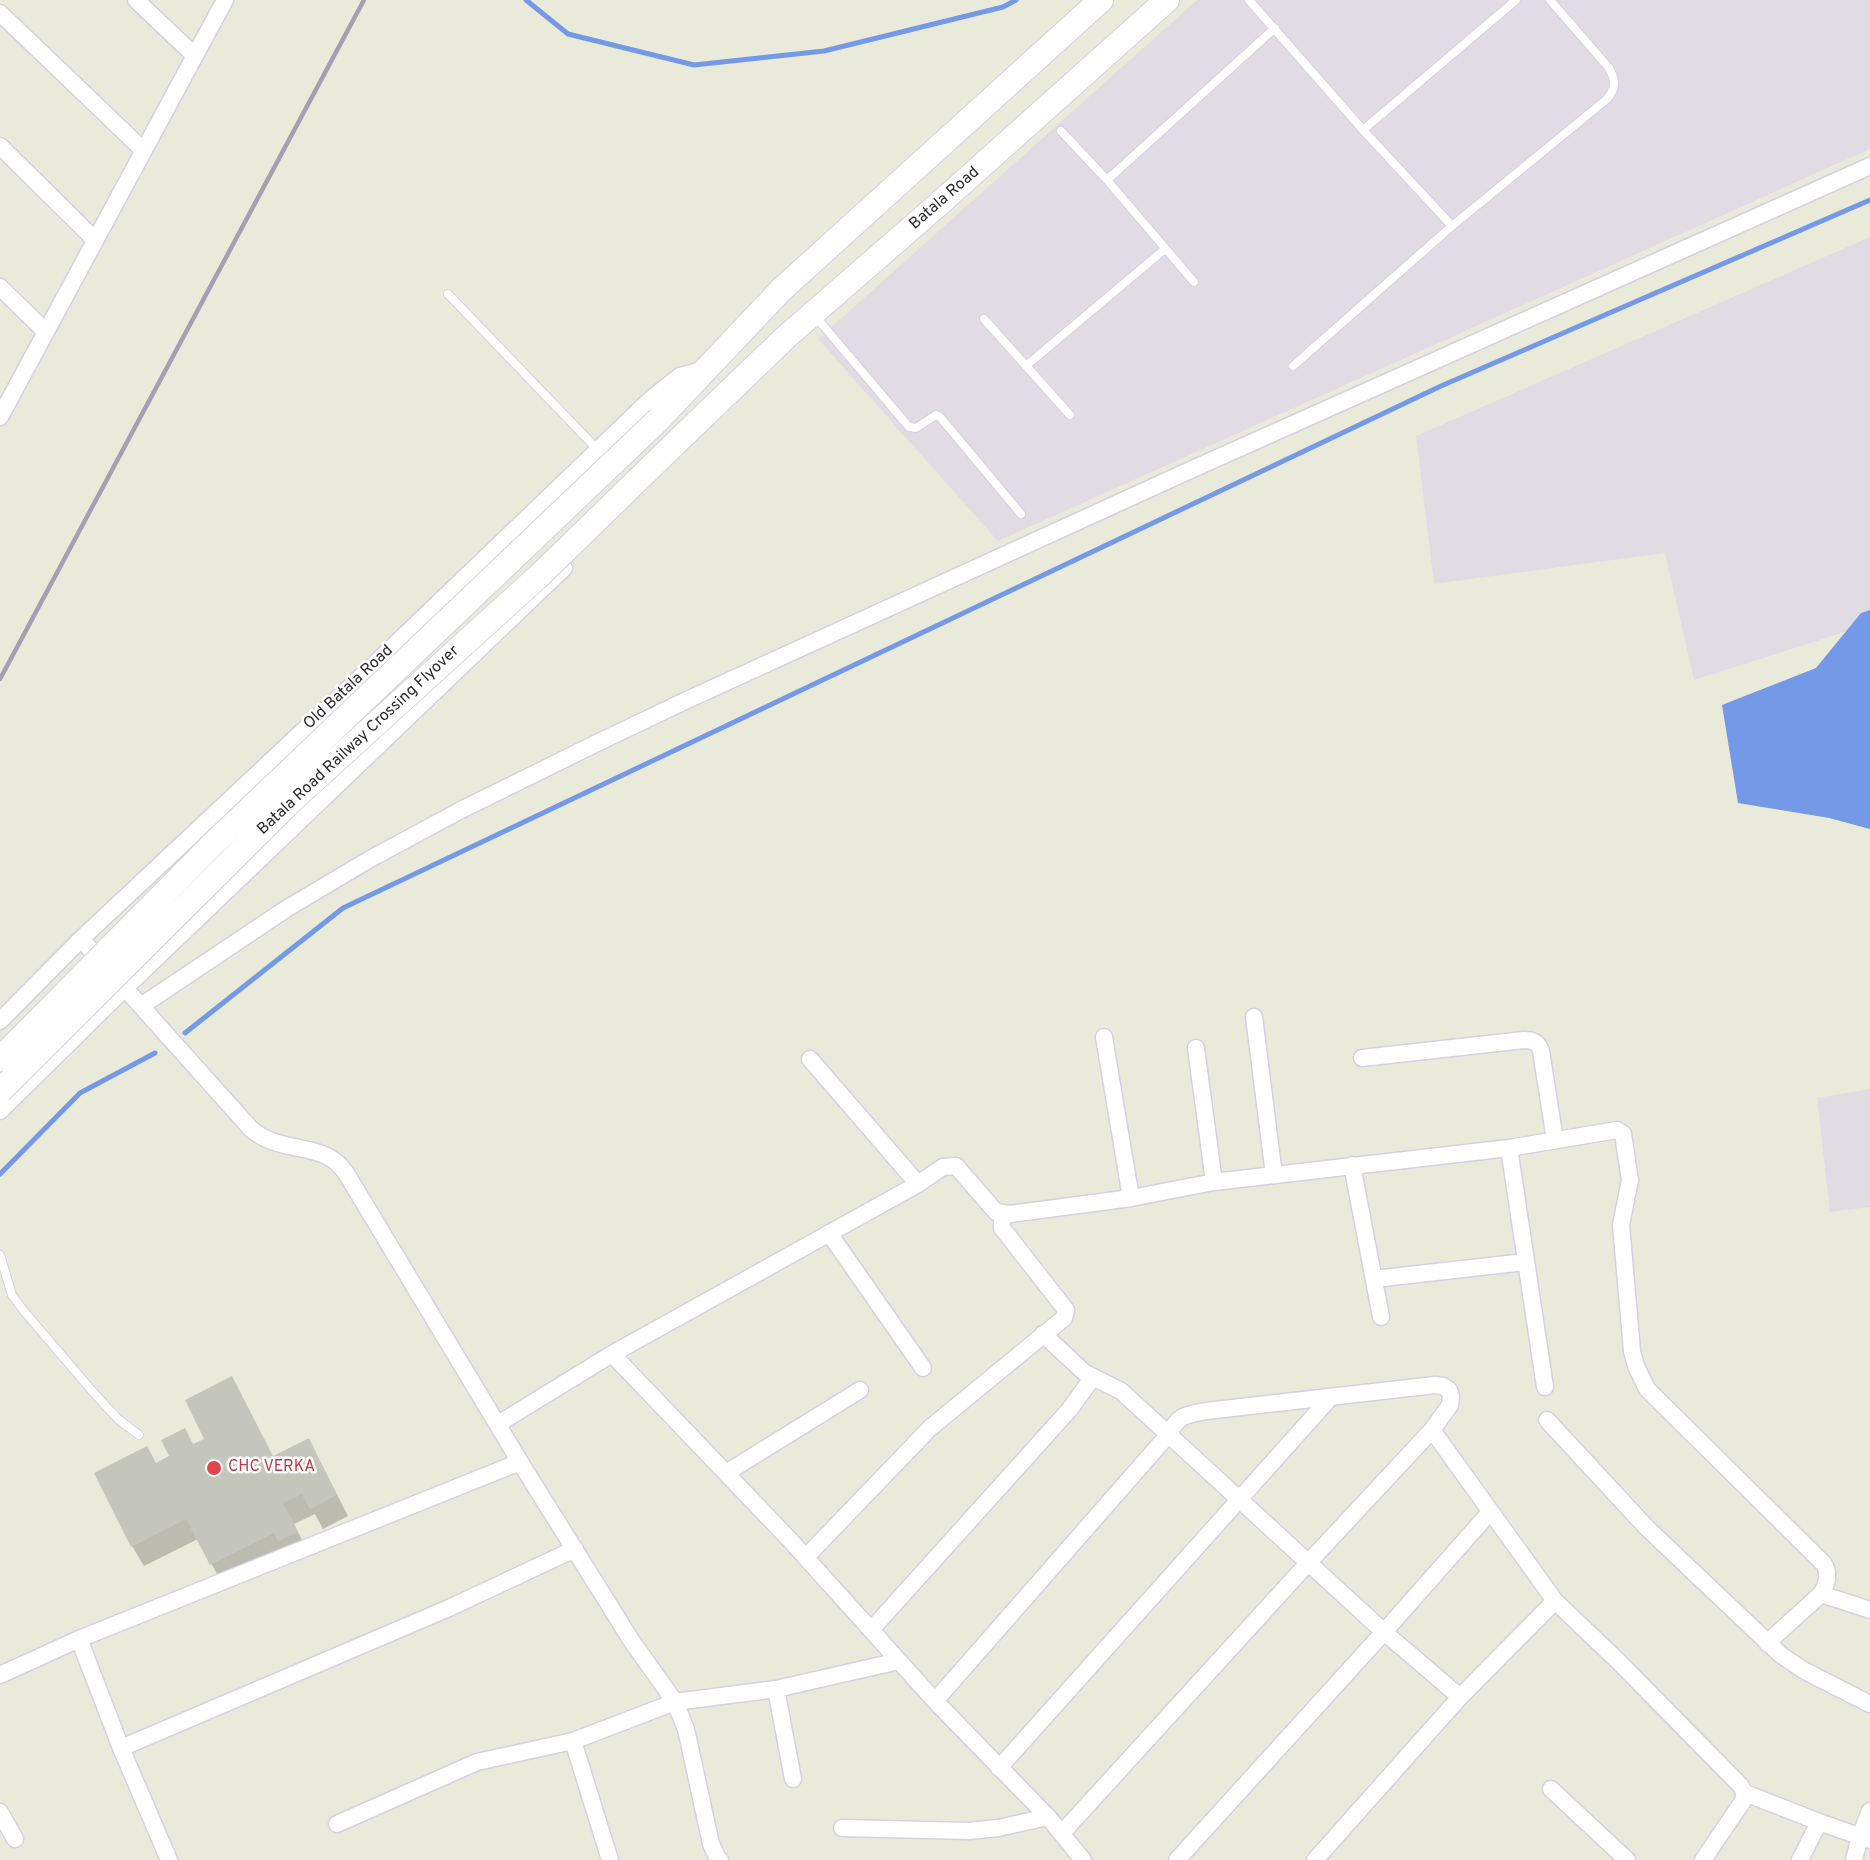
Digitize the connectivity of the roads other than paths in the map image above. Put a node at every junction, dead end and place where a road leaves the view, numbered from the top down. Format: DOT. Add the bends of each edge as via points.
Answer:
graph roads {
  1 [pos="136,0"];
  2 [pos="225,0"];
  3 [pos="1101,0"];
  4 [pos="1167,0"];
  5 [pos="1249,0"];
  6 [pos="1516,0"];
  7 [pos="1550,0"];
  8 [pos="0,13"];
  9 [pos="1275,28"];
  10 [pos="194,55"];
  11 [pos="1060,130"];
  12 [pos="1363,130"];
  13 [pos="0,146"];
  14 [pos="143,150"];
  15 [pos="1870,166"];
  16 [pos="1107,180"];
  17 [pos="1452,226"];
  18 [pos="95,240"];
  19 [pos="1165,249"];
  20 [pos="1194,282"];
  21 [pos="0,287"];
  22 [pos="448,294"];
  23 [pos="813,314"];
  24 [pos="984,319"];
  25 [pos="46,332"];
  26 [pos="1027,365"];
  27 [pos="1293,366"];
  28 [pos="706,369"];
  29 [pos="724,397"];
  30 [pos="1070,415"];
  31 [pos="0,417"];
  32 [pos="597,449"];
  33 [pos="1021,514"];
  34 [pos="81,939"];
  35 [pos="125,988"];
  36 [pos="141,1006"];
  37 [pos="1254,1017"];
  38 [pos="0,1021"];
  39 [pos="1104,1037"];
  40 [pos="1196,1048"];
  41 [pos="1362,1058"];
  42 [pos="0,1059"];
  43 [pos="810,1059"];
  44 [pos="0,1091"];
  45 [pos="0,1111"];
  46 [pos="1555,1140"];
  47 [pos="1509,1148"];
  48 [pos="1352,1165"];
  49 [pos="1274,1175"];
  50 [pos="1214,1182"];
  51 [pos="918,1184"];
  52 [pos="1131,1198"];
  53 [pos="1002,1214"];
  54 [pos="830,1233"];
  55 [pos="0,1255"];
  56 [pos="1525,1262"];
  57 [pos="1374,1279"];
  58 [pos="1381,1317"];
  59 [pos="1043,1334"];
  60 [pos="612,1354"];
  61 [pos="923,1368"];
  62 [pos="1093,1377"];
  63 [pos="1545,1387"];
  64 [pos="860,1390"];
  65 [pos="1330,1398"];
  66 [pos="1547,1420"];
  67 [pos="498,1424"];
  68 [pos="1432,1430"];
  69 [pos="139,1435"];
  70 [pos="1168,1435"];
  71 [pos="520,1462"];
  72 [pos="726,1473"];
  73 [pos="1239,1499"];
  74 [pos="1490,1512"];
  75 [pos="575,1549"];
  76 [pos="806,1557"];
  77 [pos="1309,1562"];
  78 [pos="1821,1594"];
  79 [pos="1556,1601"];
  80 [pos="1870,1610"];
  81 [pos="871,1630"];
  82 [pos="1384,1632"];
  83 [pos="79,1639"];
  84 [pos="1767,1643"];
  85 [pos="899,1661"];
  86 [pos="0,1674"];
  87 [pos="776,1689"];
  88 [pos="1461,1697"];
  89 [pos="935,1701"];
  90 [pos="675,1702"];
  91 [pos="1870,1704"];
  92 [pos="573,1741"];
  93 [pos="121,1748"];
  94 [pos="999,1768"];
  95 [pos="793,1779"];
  96 [pos="1551,1789"];
  97 [pos="1744,1793"];
  98 [pos="1870,1811"];
  99 [pos="0,1812"];
  100 [pos="1048,1817"];
  101 [pos="1819,1822"];
  102 [pos="337,1824"];
  103 [pos="842,1828"];
  104 [pos="1062,1833"];
  105 [pos="1865,1838"];
  106 [pos="15,1839"];
  107 [pos="169,1860"];
  108 [pos="610,1860"];
  109 [pos="720,1860"];
  110 [pos="1083,1860"];
  111 [pos="1177,1860"];
  112 [pos="1315,1860"];
  113 [pos="1627,1860"];
  114 [pos="1703,1860"];
  115 [pos="1800,1860"];
  116 [pos="1854,1860"];
  1 -- 10 [label="street"];
  2 -- 10 [label="street"];
  3 -- 28 [label="main road" via="781,290"];
  4 -- 23 [label="main road, Batala Road"];
  5 -- 9 [label="lane"];
  6 -- 12 [label="lane"];
  7 -- 17 [label="lane" via="1609,68 1615,80 1614,91"];
  8 -- 14 [label="street"];
  9 -- 12 [label="lane"];
  9 -- 16 [label="lane"];
  10 -- 14 [label="street"];
  11 -- 16 [label="lane"];
  12 -- 17 [label="lane"];
  13 -- 18 [label="street"];
  14 -- 18 [label="street"];
  15 -- 36 [label="street" via="1175,477 599,742 370,859 286,909"];
  16 -- 19 [label="lane"];
  17 -- 27 [label="lane"];
  18 -- 25 [label="street"];
  19 -- 20 [label="lane"];
  19 -- 26 [label="lane"];
  21 -- 25 [label="street"];
  22 -- 32 [label="lane"];
  23 -- 29 [label="main road, Batala Road"];
  23 -- 33 [label="lane" via="909,427 916,428 936,415 940,417"];
  24 -- 26 [label="lane"];
  25 -- 31 [label="street"];
  26 -- 30 [label="lane"];
  28 -- 32 [label="street, Old Batala Road" via="680,376"];
  28 -- 42 [label="main road, Batala Road Railway Crossing Flyover, bridge" via="659,419 214,843"];
  29 -- 35 [label="street" via="725,408 569,563"];
  29 -- 44 [label="main road, Batala Road Railway Crossing Flyover, bridge" via="541,574 290,802"];
  32 -- 34 [label="street, Old Batala Road"];
  34 -- 35 [label="street"];
  34 -- 38 [label="street, Old Batala Road"];
  35 -- 36 [label="street"];
  35 -- 45 [label="street"];
  36 -- 67 [label="street" via="251,1130 275,1144 325,1156 346,1173"];
  37 -- 49 [label="street"];
  39 -- 52 [label="street"];
  40 -- 50 [label="street"];
  41 -- 46 [label="street" via="1531,1040 1541,1051"];
  43 -- 51 [label="street"];
  46 -- 47 [label="street"];
  46 -- 78 [label="street" via="1617,1130 1623,1134 1630,1180 1622,1225 1632,1351 1638,1372 1647,1389 1824,1564 1828,1578"];
  47 -- 48 [label="street"];
  47 -- 56 [label="street"];
  48 -- 49 [label="street"];
  48 -- 57 [label="street"];
  49 -- 50 [label="street"];
  50 -- 52 [label="street"];
  51 -- 53 [label="street" via="943,1167 956,1166 991,1208"];
  51 -- 54 [label="street"];
  52 -- 53 [label="street"];
  53 -- 59 [label="street" via="1002,1228 1066,1310 1064,1318"];
  54 -- 60 [label="street"];
  54 -- 61 [label="street"];
  55 -- 69 [label="lane" via="12,1294 23,1310 118,1419"];
  56 -- 57 [label="street"];
  56 -- 63 [label="street"];
  57 -- 58 [label="street"];
  59 -- 62 [label="street"];
  59 -- 76 [label="street" via="930,1428"];
  60 -- 67 [label="street"];
  60 -- 72 [label="street"];
  62 -- 70 [label="street" via="1121,1391"];
  62 -- 81 [label="street" via="1056,1425"];
  64 -- 72 [label="street"];
  65 -- 68 [label="street" via="1443,1386 1449,1390 1450,1405"];
  65 -- 70 [label="street" via="1185,1414"];
  65 -- 73 [label="street"];
  66 -- 84 [label="street" via="1647,1528"];
  67 -- 71 [label="street"];
  68 -- 74 [label="street"];
  68 -- 77 [label="street"];
  70 -- 73 [label="street"];
  70 -- 89 [label="street"];
  71 -- 75 [label="street"];
  71 -- 83 [label="street"];
  72 -- 76 [label="street"];
  73 -- 77 [label="street"];
  73 -- 94 [label="street"];
  74 -- 79 [label="street"];
  74 -- 82 [label="street"];
  75 -- 90 [label="street"];
  75 -- 93 [label="street" via="449,1608"];
  76 -- 81 [label="street"];
  77 -- 82 [label="street"];
  77 -- 104 [label="street"];
  78 -- 80 [label="street"];
  78 -- 84 [label="street"];
  79 -- 88 [label="street"];
  79 -- 97 [label="street"];
  81 -- 85 [label="street"];
  82 -- 88 [label="street"];
  82 -- 111 [label="street"];
  83 -- 86 [label="street"];
  83 -- 93 [label="street"];
  84 -- 91 [label="street" via="1803,1670"];
  85 -- 87 [label="street"];
  85 -- 89 [label="street"];
  87 -- 90 [label="street"];
  87 -- 95 [label="street"];
  88 -- 112 [label="street"];
  89 -- 94 [label="street"];
  90 -- 92 [label="street"];
  90 -- 109 [label="street" via="686,1729 713,1852"];
  92 -- 102 [label="street" via="477,1762"];
  92 -- 108 [label="street"];
  93 -- 107 [label="street"];
  94 -- 100 [label="street"];
  96 -- 113 [label="street"];
  97 -- 101 [label="street"];
  97 -- 114 [label="street" via="1734,1818"];
  98 -- 105 [label="street"];
  99 -- 106 [label="street"];
  100 -- 103 [label="street" via="969,1831"];
  100 -- 104 [label="street"];
  101 -- 105 [label="street"];
  101 -- 115 [label="street"];
  104 -- 110 [label="street"];
  105 -- 116 [label="street"];
}
